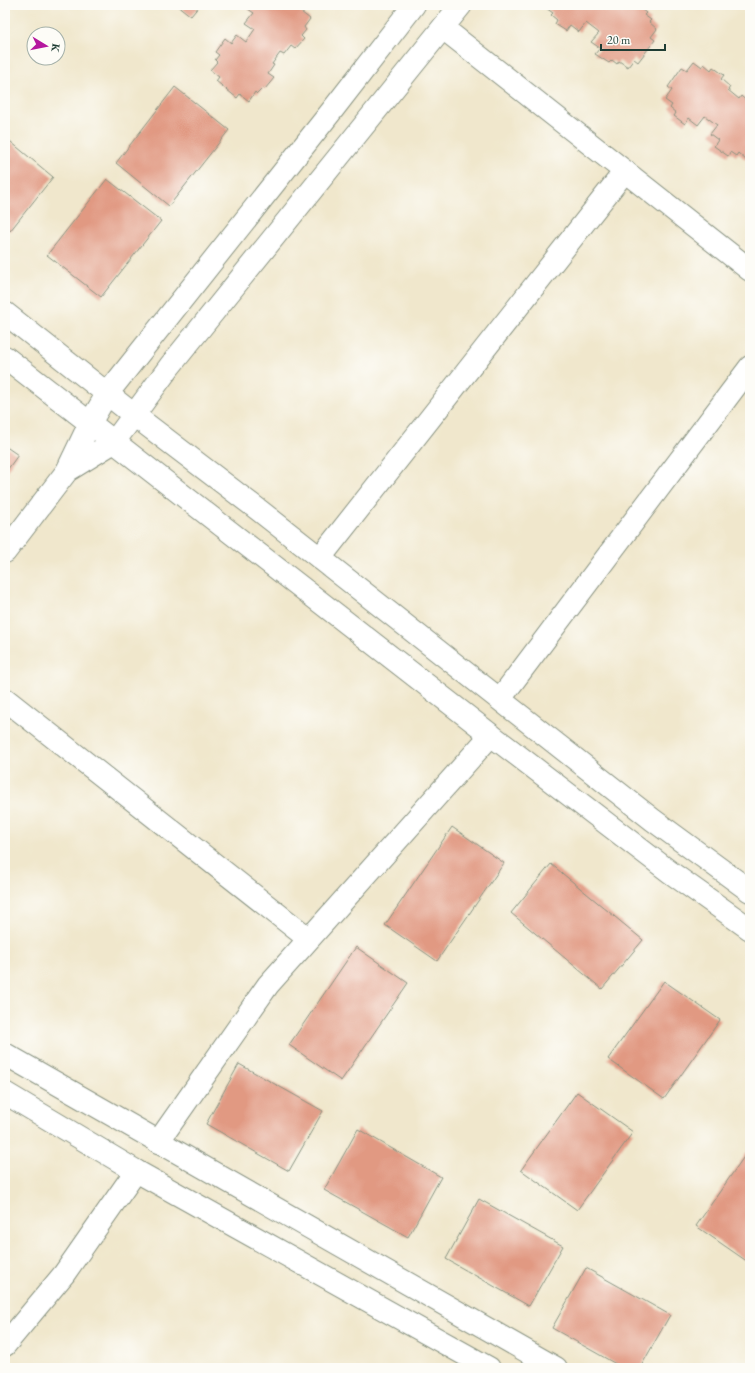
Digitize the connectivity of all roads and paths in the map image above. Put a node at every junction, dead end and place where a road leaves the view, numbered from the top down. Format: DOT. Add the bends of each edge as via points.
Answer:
graph roads {
  1 [pos="461,5"];
  2 [pos="411,6"];
  3 [pos="443,28"];
  4 [pos="625,171"];
  5 [pos="750,270"];
  6 [pos="5,313"];
  7 [pos="5,357"];
  8 [pos="750,367"];
  9 [pos="107,394"];
  10 [pos="134,416"];
  11 [pos="90,423"];
  12 [pos="114,442"];
  13 [pos="67,471"];
  14 [pos="5,552"];
  15 [pos="320,558"];
  16 [pos="5,699"];
  17 [pos="500,700"];
  18 [pos="491,735"];
  19 [pos="750,891"];
  20 [pos="750,929"];
  21 [pos="309,939"];
  22 [pos="5,1054"];
  23 [pos="5,1093"];
  24 [pos="158,1142"];
  25 [pos="136,1171"];
  26 [pos="5,1345"];
  27 [pos="489,1368"];
  28 [pos="556,1368"];
  1 -- 3 [label="street"];
  2 -- 9 [label="street" via="334,108"];
  3 -- 4 [label="street"];
  3 -- 10 [label="street" via="170,366"];
  4 -- 5 [label="street"];
  4 -- 15 [label="street"];
  6 -- 9 [label="street"];
  7 -- 11 [label="street"];
  8 -- 17 [label="street"];
  9 -- 10 [label="street"];
  9 -- 11 [label="street"];
  10 -- 12 [label="street"];
  10 -- 15 [label="street"];
  11 -- 12 [label="street"];
  11 -- 13 [label="street"];
  12 -- 13 [label="street"];
  12 -- 18 [label="street"];
  13 -- 14 [label="street"];
  15 -- 17 [label="street"];
  16 -- 21 [label="street"];
  17 -- 19 [label="street" via="653,820"];
  18 -- 20 [label="street" via="670,872"];
  18 -- 21 [label="street"];
  21 -- 24 [label="street" via="268,985"];
  22 -- 24 [label="street"];
  23 -- 25 [label="street"];
  24 -- 28 [label="street"];
  25 -- 26 [label="street" via="64,1274"];
  25 -- 27 [label="street"];
}
